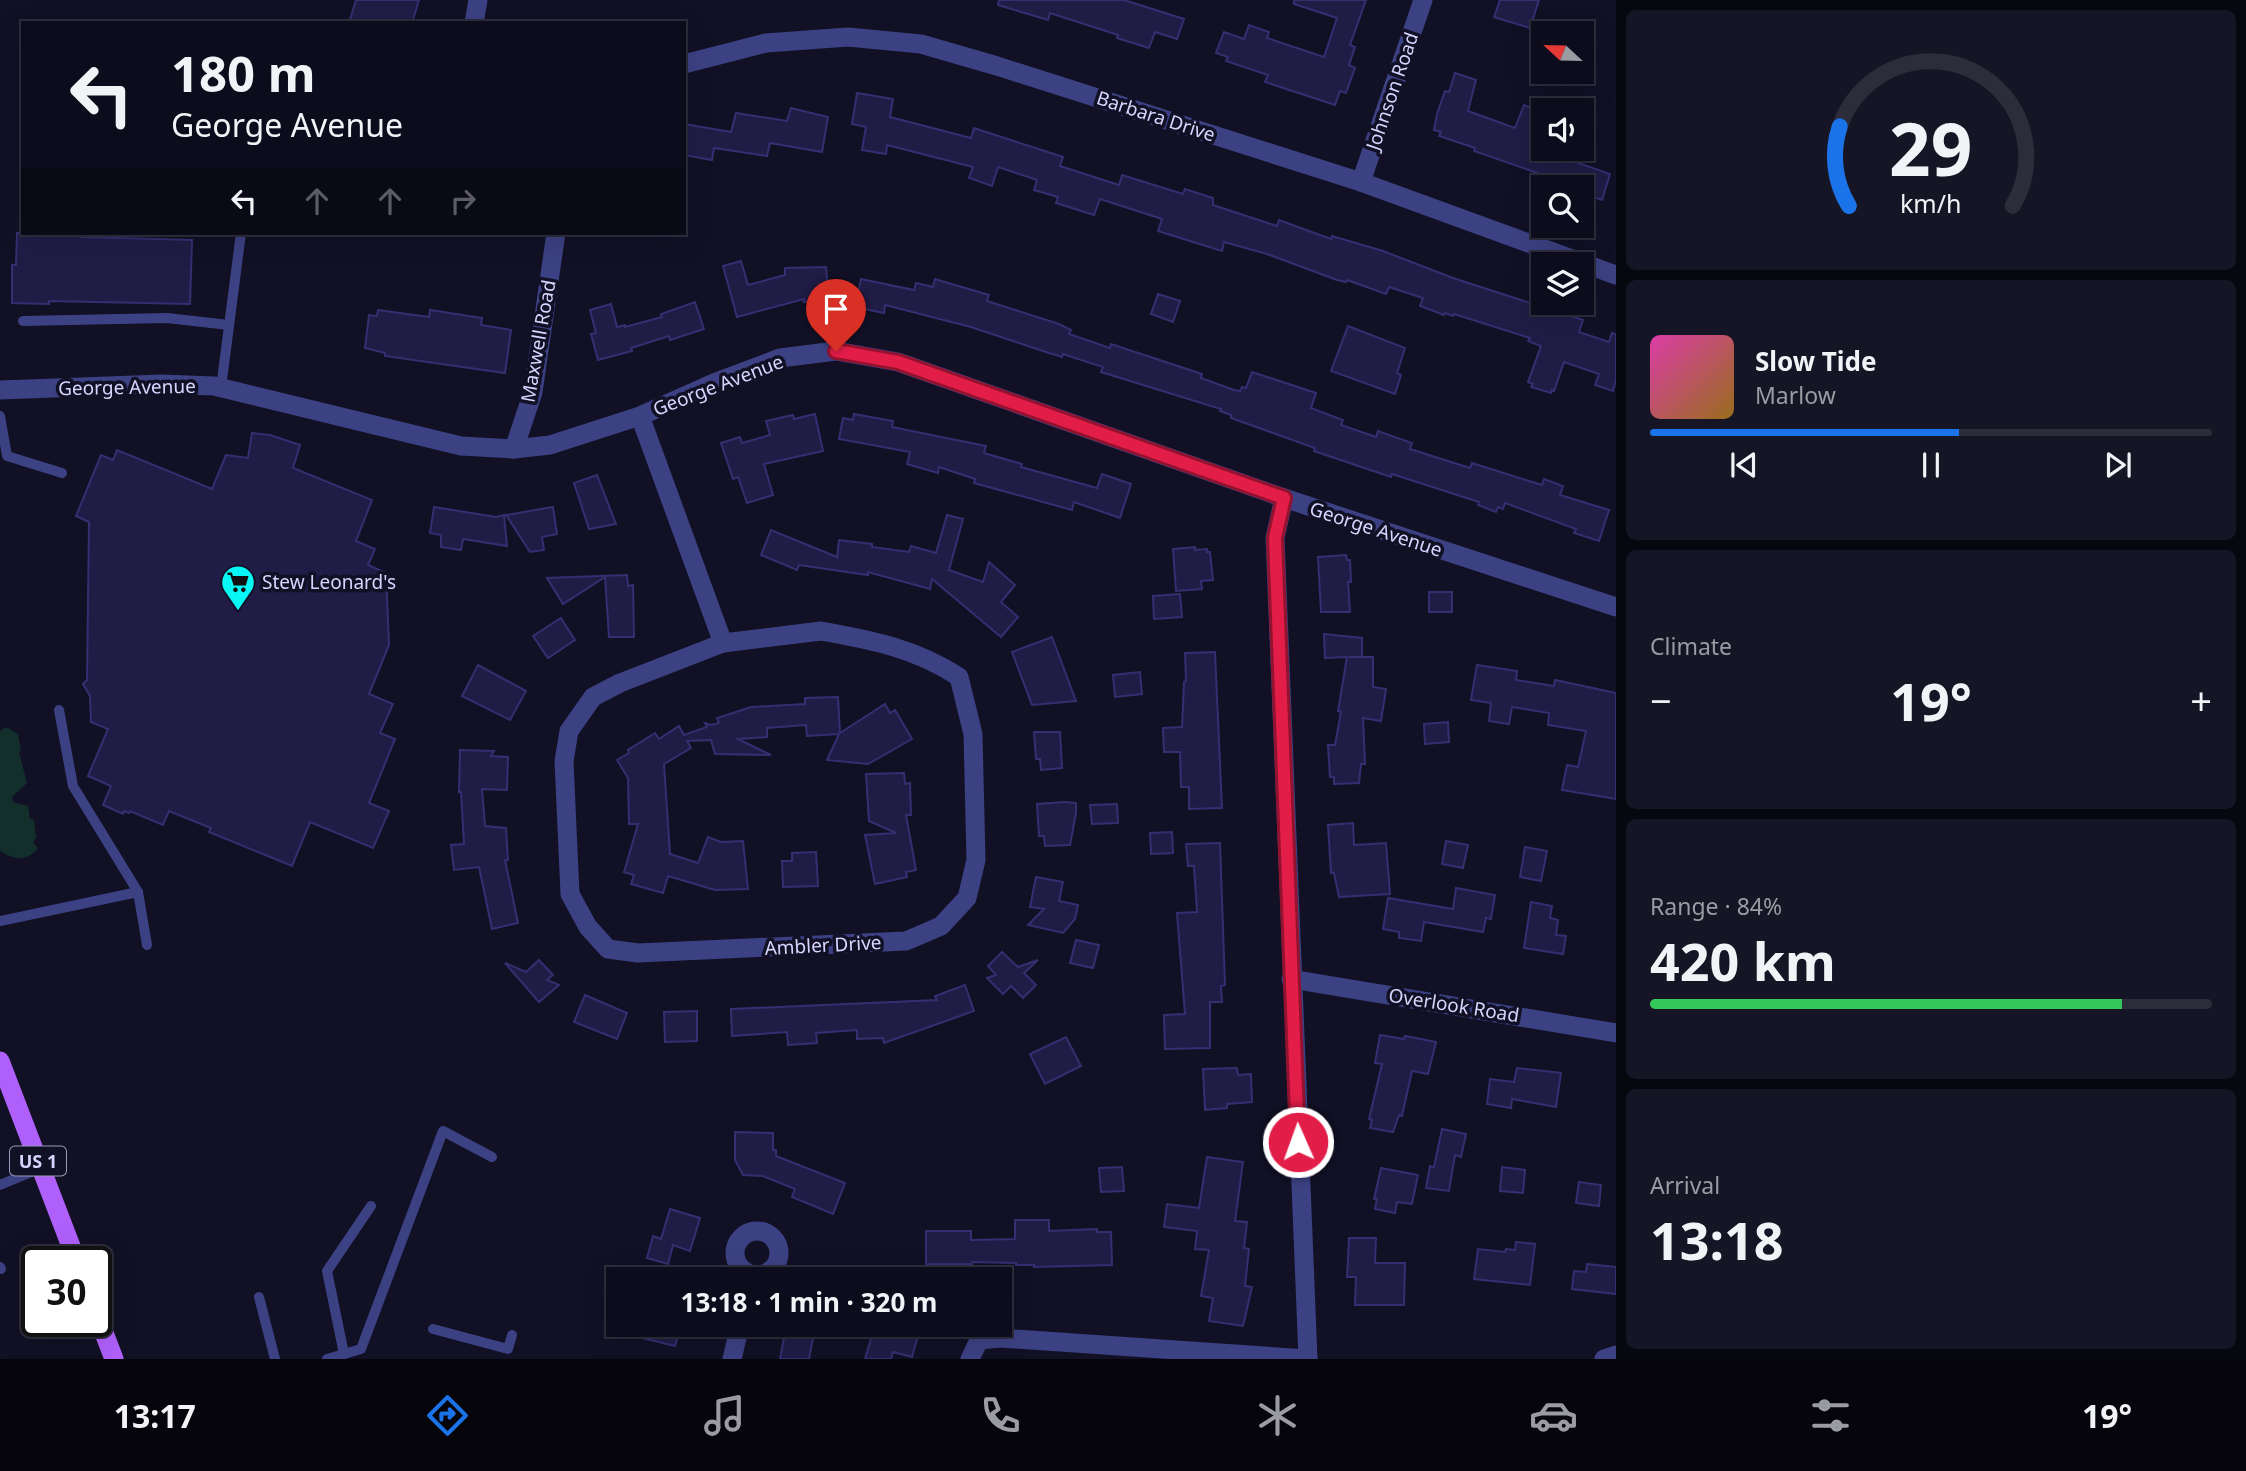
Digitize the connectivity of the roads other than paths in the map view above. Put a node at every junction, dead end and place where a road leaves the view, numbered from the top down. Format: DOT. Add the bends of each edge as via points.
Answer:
graph roads {
  1 [pos="478,0"];
  2 [pos="1423,0"];
  3 [pos="474,21"];
  4 [pos="686,63"];
  5 [pos="1362,182"];
  6 [pos="241,235"];
  7 [pos="556,235"];
  8 [pos="1616,275"];
  9 [pos="23,321"];
  10 [pos="229,325"];
  11 [pos="221,388"];
  12 [pos="0,390"];
  13 [pos="0,416"];
  14 [pos="640,416"];
  15 [pos="514,449"];
  16 [pos="62,473"];
  17 [pos="1284,498"];
  18 [pos="1616,607"];
  19 [pos="723,643"];
  20 [pos="59,710"];
  21 [pos="138,892"];
  22 [pos="0,921"];
  23 [pos="147,945"];
  24 [pos="1291,979"];
  25 [pos="1616,1033"];
  26 [pos="0,1061"];
  27 [pos="492,1157"];
  28 [pos="41,1168"];
  29 [pos="0,1185"];
  30 [pos="371,1206"];
  31 [pos="71,1246"];
  32 [pos="259,1297"];
  33 [pos="433,1329"];
  34 [pos="512,1335"];
  35 [pos="106,1337"];
  36 [pos="737,1337"];
  37 [pos="344,1354"];
  38 [pos="1616,1355"];
  39 [pos="114,1359"];
  40 [pos="275,1359"];
  41 [pos="327,1359"];
  42 [pos="732,1359"];
  43 [pos="970,1359"];
  44 [pos="1308,1359"];
  45 [pos="1604,1359"];
  1 -- 3 [label="street"];
  2 -- 5 [label="street, Johnson Road"];
  4 -- 5 [label="street, Barbara Drive" via="766,43 848,37 921,44"];
  5 -- 8 [label="street, Barbara Drive"];
  6 -- 10 [label="lane"];
  7 -- 15 [label="street, Maxwell Road" via="533,392"];
  9 -- 10 [label="lane" via="167,318"];
  10 -- 11 [label="lane"];
  11 -- 12 [label="street, George Avenue" via="161,384"];
  11 -- 15 [label="street, George Avenue" via="461,446"];
  13 -- 16 [label="lane" via="7,456"];
  14 -- 15 [label="street, George Avenue" via="550,445"];
  14 -- 17 [label="street, George Avenue" via="780,358 836,351 898,362"];
  14 -- 19 [label="street"];
  17 -- 18 [label="street, George Avenue"];
  17 -- 24 [label="street" via="1275,538"];
  19 -- 19 [label="street, Ambler Drive" via="821,631 889,644 937,662 959,677 973,734 976,860 967,898 941,926 906,941 638,953 608,949 588,927 570,894 564,761 569,731 593,698"];
  20 -- 21 [label="lane" via="73,786"];
  21 -- 22 [label="lane"];
  21 -- 23 [label="lane"];
  24 -- 25 [label="street, Overlook Road"];
  24 -- 44 [label="street"];
  26 -- 28 [label="main road, US 1"];
  27 -- 37 [label="lane" via="443,1131 361,1349"];
  28 -- 29 [label="lane"];
  28 -- 31 [label="main road, US 1"];
  30 -- 37 [label="lane" via="327,1271"];
  32 -- 40 [label="lane"];
  33 -- 34 [label="lane" via="508,1349"];
  35 -- 39 [label="main road"];
  36 -- 42 [label="street"];
  37 -- 41 [label="lane"];
  38 -- 45 [label="street"];
  43 -- 44 [label="street" via="979,1340 1000,1338"];
}
